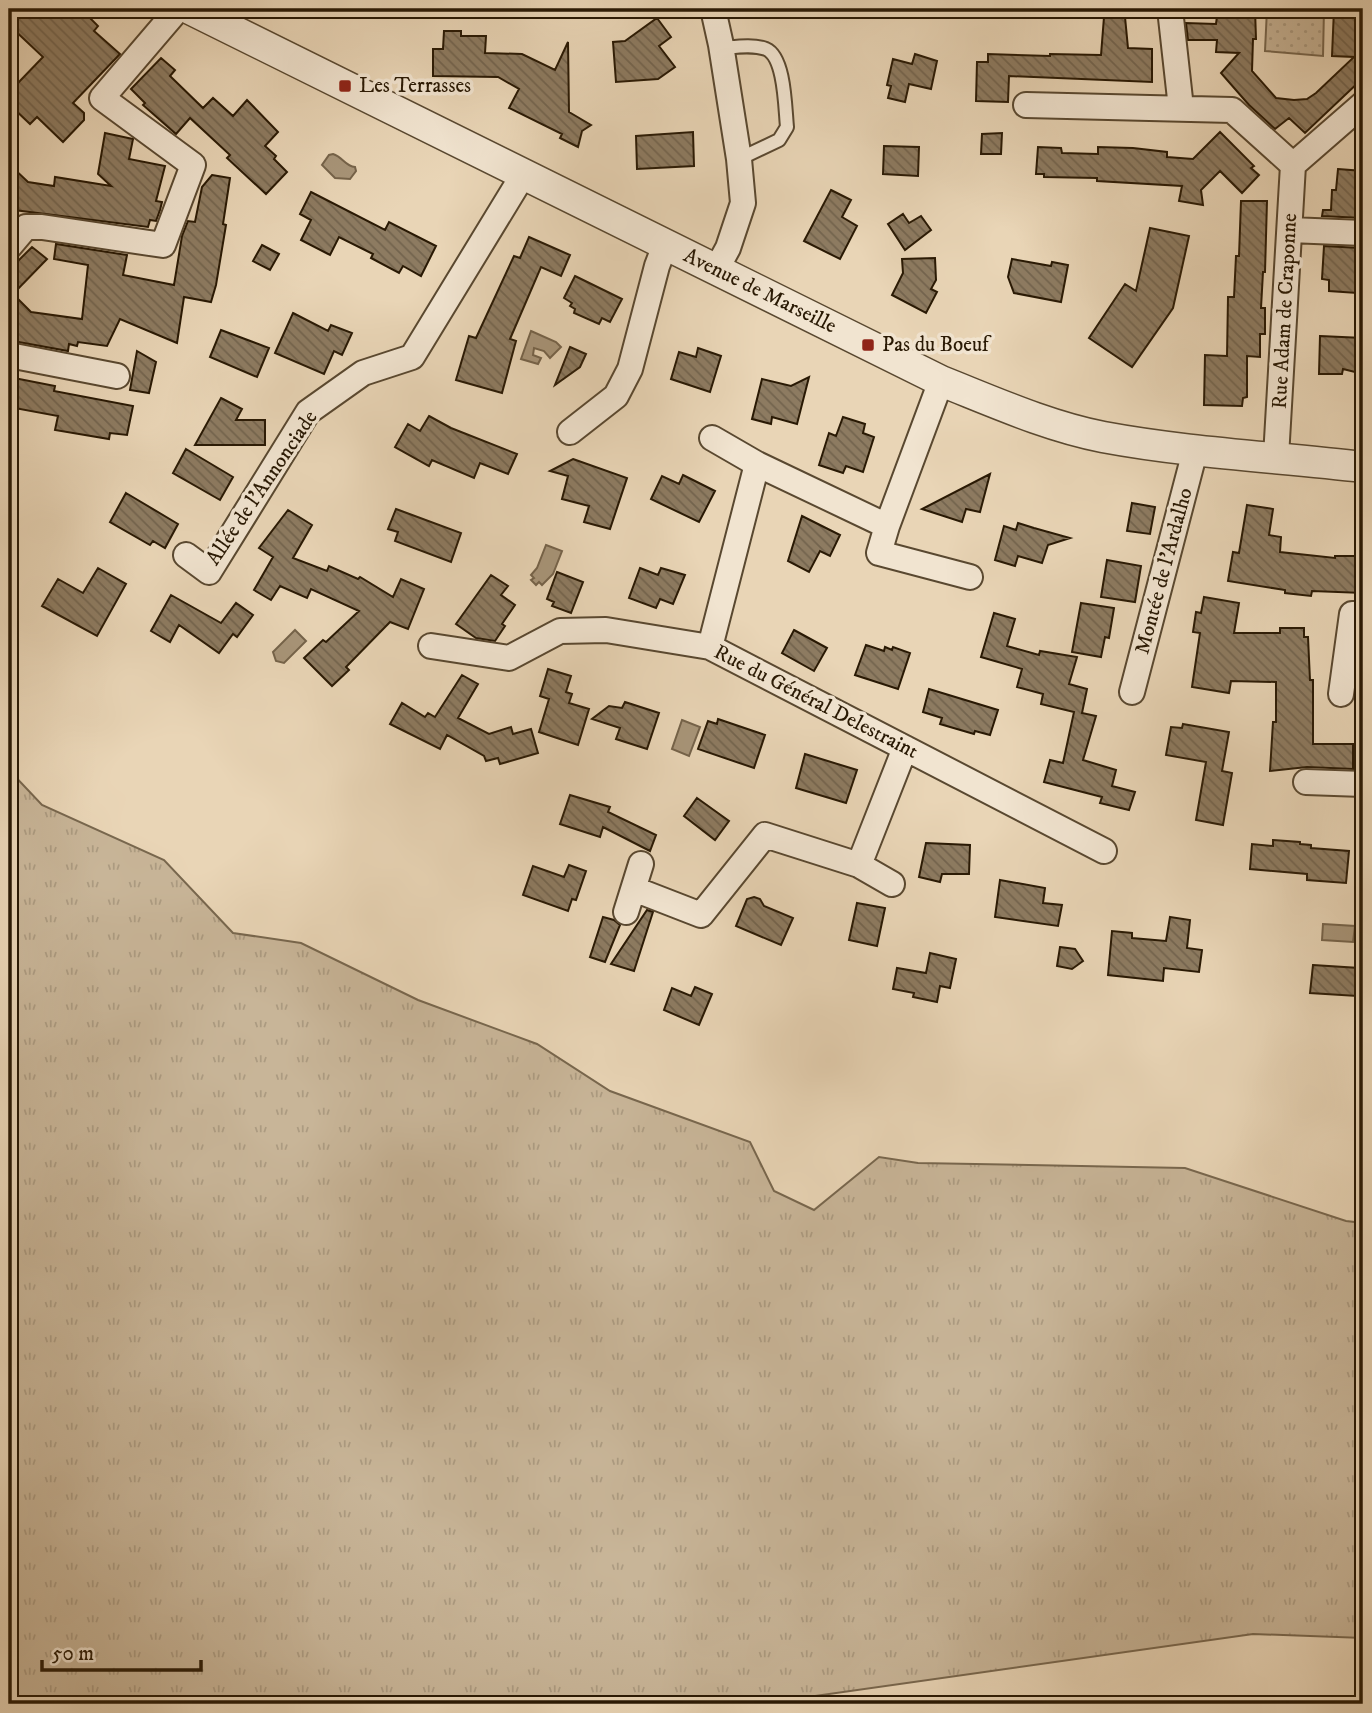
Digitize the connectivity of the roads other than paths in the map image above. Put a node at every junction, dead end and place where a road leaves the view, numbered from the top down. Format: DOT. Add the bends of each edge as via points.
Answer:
graph roads {
  1 [pos="177,9"];
  2 [pos="190,9"];
  3 [pos="713,9"];
  4 [pos="1170,9"];
  5 [pos="721,48"];
  6 [pos="1363,104"];
  7 [pos="1026,105"];
  8 [pos="1181,108"];
  9 [pos="740,159"];
  10 [pos="1293,165"];
  11 [pos="523,175"];
  12 [pos="17,222"];
  13 [pos="1290,230"];
  14 [pos="1363,233"];
  15 [pos="665,245"];
  16 [pos="9,247"];
  17 [pos="716,270"];
  18 [pos="9,355"];
  19 [pos="117,376"];
  20 [pos="941,381"];
  21 [pos="570,432"];
  22 [pos="712,438"];
  23 [pos="1195,451"];
  24 [pos="1276,457"];
  25 [pos="757,464"];
  26 [pos="1363,467"];
  27 [pos="887,526"];
  28 [pos="186,555"];
  29 [pos="970,577"];
  30 [pos="1363,614"];
  31 [pos="431,646"];
  32 [pos="710,647"];
  33 [pos="1132,692"];
  34 [pos="1341,694"];
  35 [pos="905,748"];
  36 [pos="1306,782"];
  37 [pos="1363,784"];
  38 [pos="1104,851"];
  39 [pos="641,864"];
  40 [pos="859,865"];
  41 [pos="892,884"];
  1 -- 12 [label="street" via="102,98 193,165 163,245"];
  2 -- 11 [label="street, Avenue de Marseille"];
  3 -- 5 [label="street"];
  4 -- 8 [label="street"];
  5 -- 9 [label="street"];
  5 -- 9 [label="lane" via="768,50 779,62 788,127 779,140"];
  6 -- 10 [label="street"];
  7 -- 8 [label="street"];
  8 -- 10 [label="street" via="1232,110"];
  9 -- 17 [label="street" via="743,203"];
  10 -- 13 [label="street, Rue Adam de Craponne"];
  11 -- 15 [label="street, Avenue de Marseille"];
  11 -- 28 [label="street, Allée de l’Annonciade" via="412,357 363,373 308,412 209,572"];
  12 -- 16 [label="street"];
  13 -- 14 [label="street"];
  13 -- 24 [label="street, Rue Adam de Craponne"];
  15 -- 17 [label="street, Avenue de Marseille"];
  15 -- 21 [label="street" via="630,369 616,396"];
  17 -- 20 [label="street, Avenue de Marseille"];
  18 -- 19 [label="street"];
  20 -- 23 [label="street, Avenue de Marseille" via="1025,414 1101,436"];
  20 -- 27 [label="street"];
  22 -- 25 [label="street"];
  23 -- 24 [label="street, Avenue de Marseille"];
  23 -- 33 [label="street, Montée de l'Ardalho"];
  24 -- 26 [label="street, Avenue de Marseille"];
  25 -- 27 [label="street"];
  25 -- 32 [label="street"];
  27 -- 29 [label="street" via="878,553"];
  30 -- 34 [label="street" via="1352,614"];
  31 -- 32 [label="street, Rue du Général Delestraint" via="509,658 560,631 606,630"];
  32 -- 35 [label="street, Rue du Général Delestraint"];
  35 -- 38 [label="street, Rue du Général Delestraint"];
  35 -- 40 [label="street"];
  36 -- 37 [label="street"];
  39 -- 40 [label="street" via="630,900 701,915 765,835"];
  40 -- 41 [label="street"];
}
